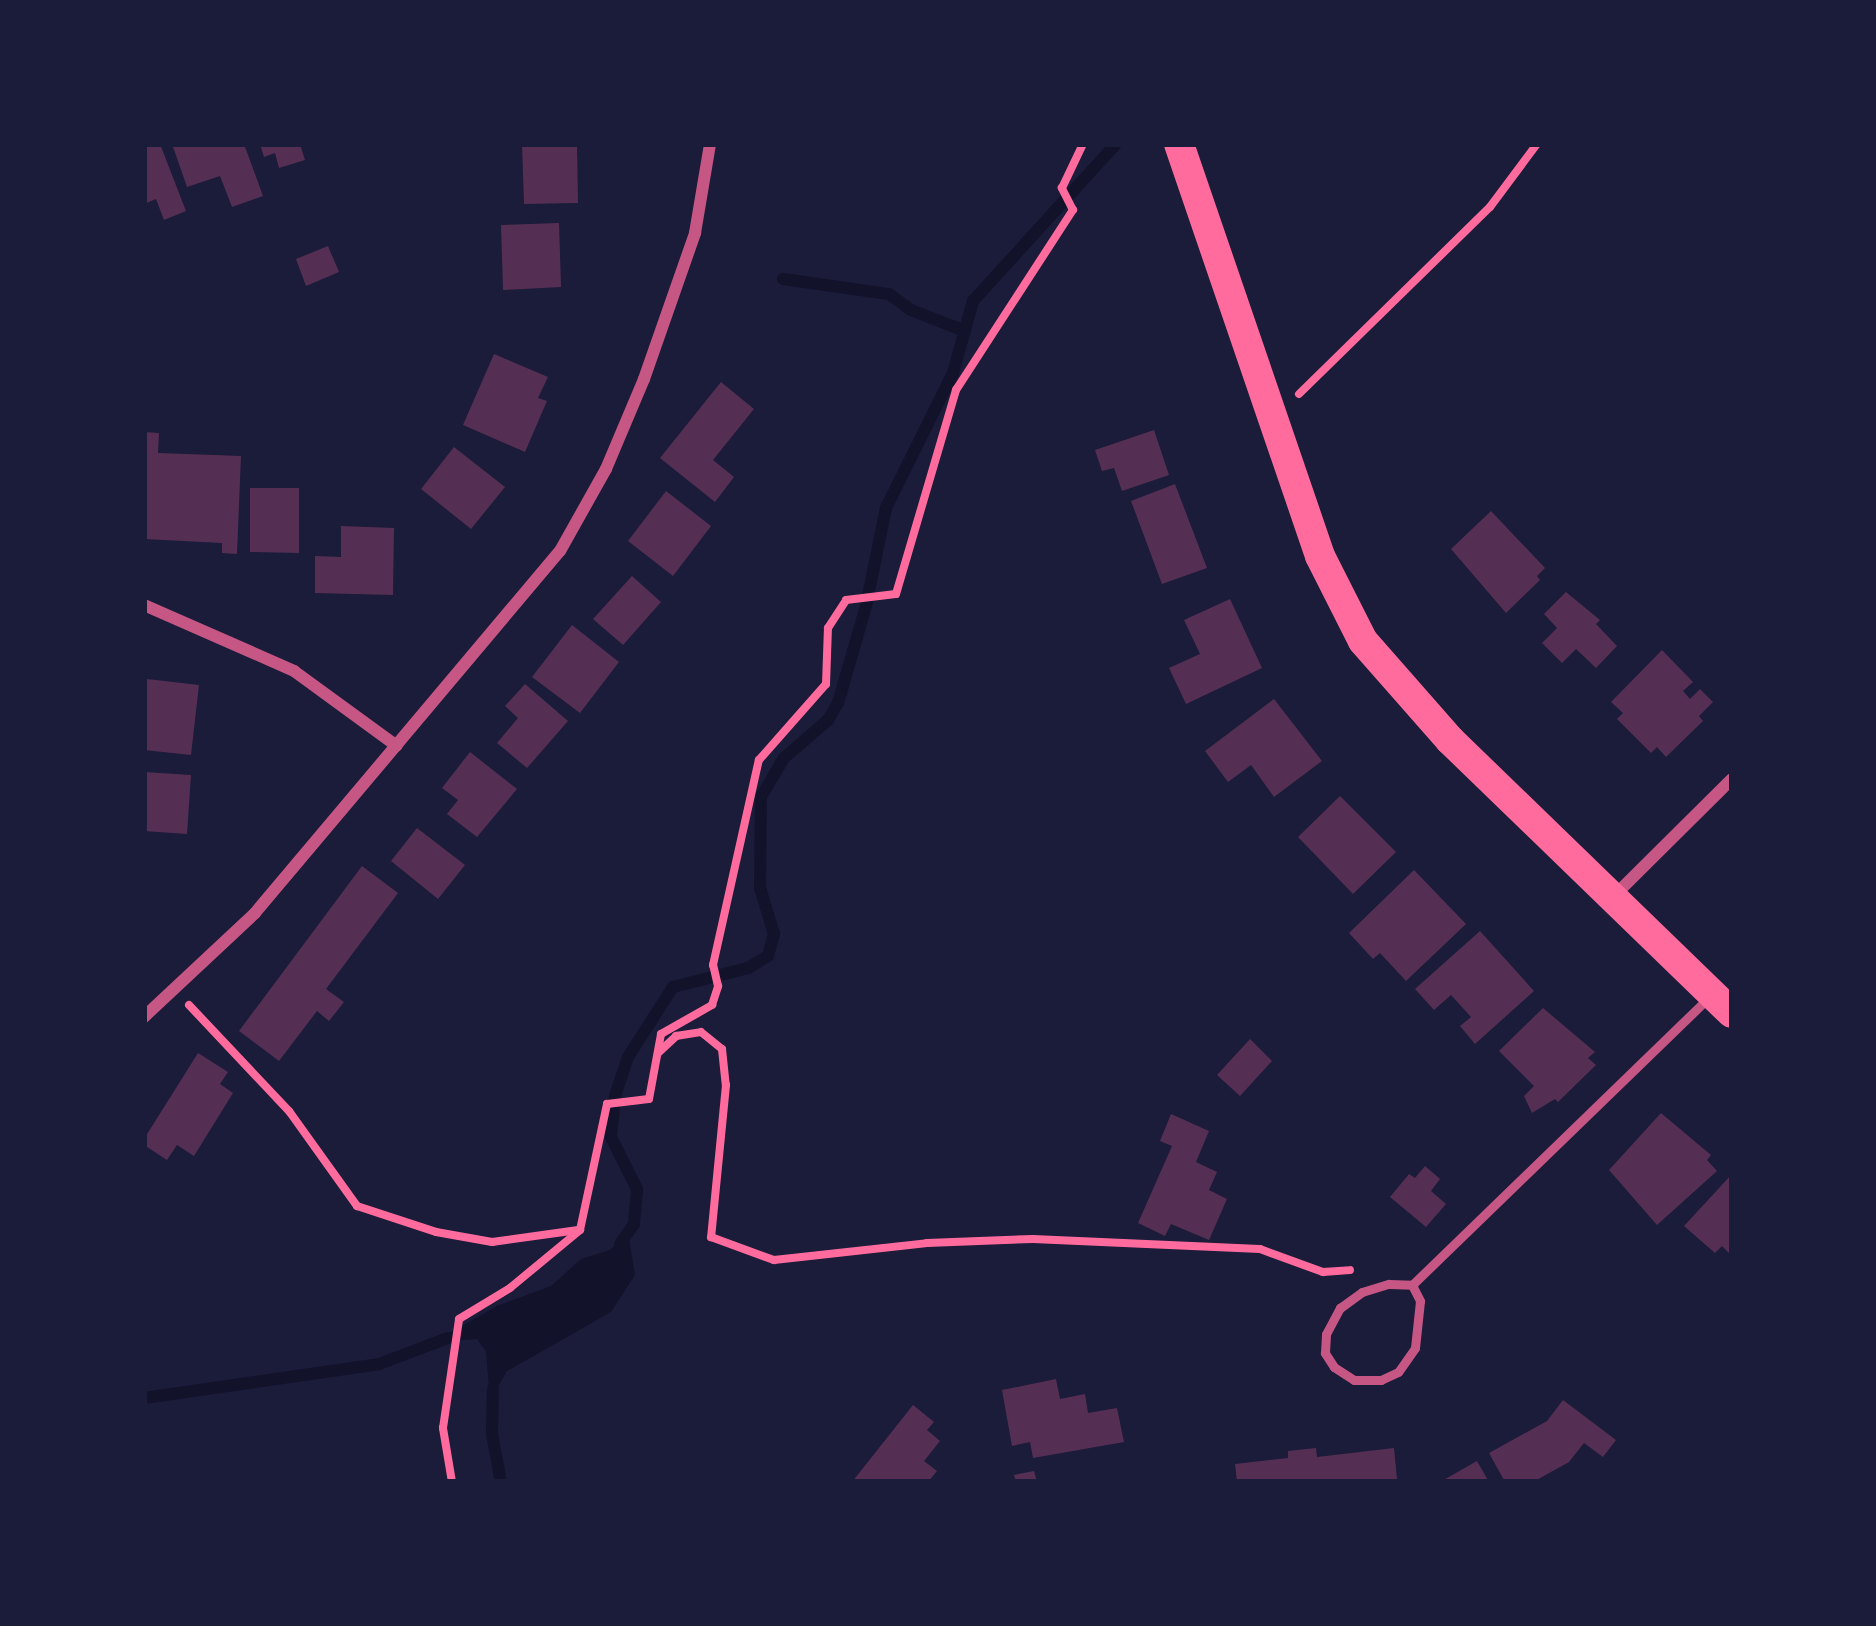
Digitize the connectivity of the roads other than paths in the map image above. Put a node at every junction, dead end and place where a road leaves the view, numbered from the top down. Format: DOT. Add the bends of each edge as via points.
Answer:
graph roads {
  1 [pos="710,144"];
  2 [pos="1179,144"];
  3 [pos="144,605"];
  4 [pos="397,746"];
  5 [pos="1732,779"];
  6 [pos="1614,896"];
  7 [pos="1722,1003"];
  8 [pos="144,1017"];
  9 [pos="1412,1285"];
  1 -- 4 [label="street" via="695,233 606,469 560,551"];
  2 -- 6 [label="main road" via="1320,556 1363,641 1450,740"];
  3 -- 4 [label="street" via="294,671"];
  4 -- 8 [label="street" via="255,913"];
  5 -- 6 [label="street"];
  6 -- 7 [label="main road"];
  7 -- 9 [label="lane"];
  9 -- 9 [label="lane" via="1420,1330 1408,1363 1381,1380 1354,1380 1334,1367 1325,1334 1340,1308 1362,1292"];
}
